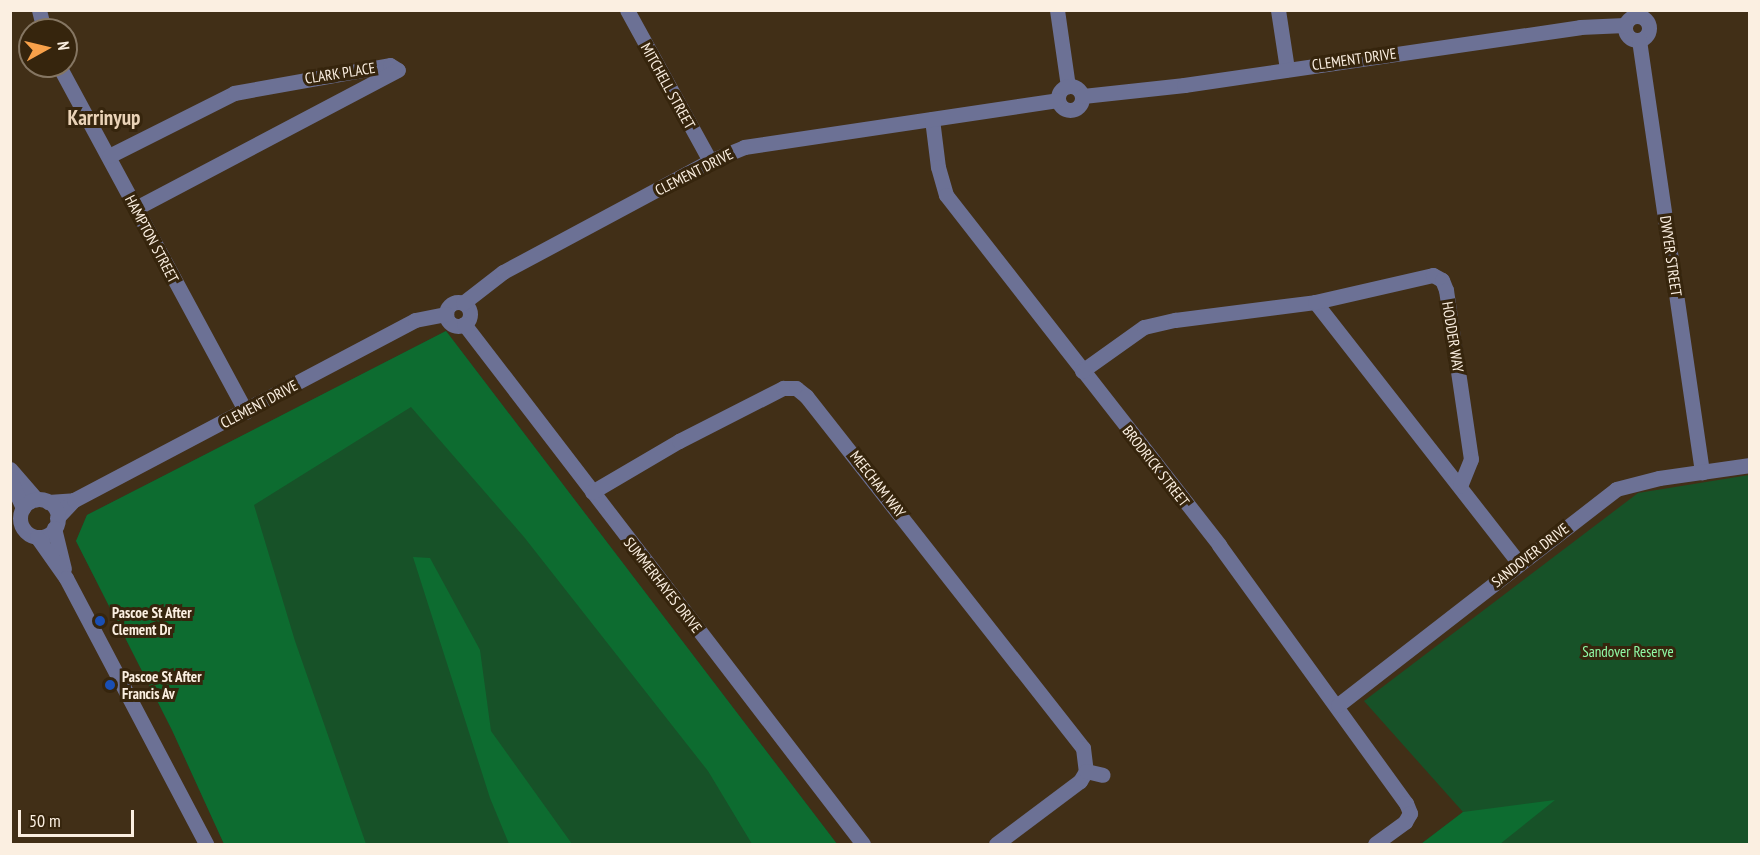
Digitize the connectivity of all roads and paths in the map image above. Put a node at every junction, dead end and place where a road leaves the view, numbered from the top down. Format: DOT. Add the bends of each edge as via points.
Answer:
graph roads {
  1 [pos="627,10"];
  2 [pos="1057,10"];
  3 [pos="1278,10"];
  4 [pos="1647,14"];
  5 [pos="1625,26"];
  6 [pos="1639,40"];
  7 [pos="1287,69"];
  8 [pos="66,78"];
  9 [pos="1068,86"];
  10 [pos="1083,96"];
  11 [pos="1058,100"];
  12 [pos="932,119"];
  13 [pos="109,156"];
  14 [pos="710,161"];
  15 [pos="136,208"];
  16 [pos="1315,302"];
  17 [pos="463,303"];
  18 [pos="446,314"];
  19 [pos="464,324"];
  20 [pos="1082,371"];
  21 [pos="246,412"];
  22 [pos="1749,465"];
  23 [pos="10,470"];
  24 [pos="1702,472"];
  25 [pos="10,479"];
  26 [pos="1460,486"];
  27 [pos="592,492"];
  28 [pos="74,500"];
  29 [pos="42,501"];
  30 [pos="22,508"];
  31 [pos="56,523"];
  32 [pos="37,537"];
  33 [pos="1520,563"];
  34 [pos="66,578"];
  35 [pos="1338,705"];
  36 [pos="1086,771"];
  37 [pos="1103,775"];
  38 [pos="206,844"];
  39 [pos="863,844"];
  40 [pos="996,844"];
  41 [pos="1375,844"];
  1 -- 14 [label="street, MITCHELL STREET"];
  2 -- 9 [label="street"];
  3 -- 7 [label="street"];
  4 -- 5 [label="street" via="1631,18"];
  4 -- 6 [label="street" via="1649,30"];
  5 -- 6 [label="street" via="1630,38"];
  5 -- 7 [label="street, CLEMENT DRIVE" via="1580,27"];
  6 -- 24 [label="street, DWYER STREET"];
  7 -- 10 [label="street, CLEMENT DRIVE"];
  8 -- 13 [label="street, HAMPTON STREET"];
  9 -- 10 [label="street" via="1076,86"];
  9 -- 11 [label="street" via="1060,91"];
  10 -- 11 [label="street" via="1074,110 1064,109"];
  11 -- 12 [label="street, CLEMENT DRIVE"];
  12 -- 14 [label="street, CLEMENT DRIVE" via="780,139 744,147"];
  12 -- 20 [label="street, BRODRICK STREET" via="946,195"];
  13 -- 15 [label="street, HAMPTON STREET"];
  13 -- 15 [label="street, CLARK PLACE" via="234,93 390,65 398,70"];
  14 -- 17 [label="street, CLEMENT DRIVE" via="503,272"];
  15 -- 21 [label="street, HAMPTON STREET"];
  16 -- 20 [label="street, HODDER WAY" via="1144,327"];
  16 -- 26 [label="street"];
  16 -- 26 [label="street, HODDER WAY" via="1433,275 1442,280 1450,309 1471,459"];
  17 -- 18 [label="street" via="453,303"];
  17 -- 19 [label="street" via="471,314"];
  18 -- 19 [label="street" via="451,323"];
  18 -- 21 [label="street, CLEMENT DRIVE" via="415,320"];
  19 -- 27 [label="street, SUMMERHAYES DRIVE"];
  20 -- 35 [label="street, BRODRICK STREET"];
  21 -- 28 [label="street, CLEMENT DRIVE"];
  22 -- 24 [label="street, SANDOVER DRIVE"];
  23 -- 29 [label="street"];
  24 -- 33 [label="street, SANDOVER DRIVE" via="1616,489"];
  25 -- 30 [label="street"];
  26 -- 33 [label="street"];
  27 -- 36 [label="street, MEECHAM WAY" via="699,430 783,388 796,388 819,409 1036,684 1083,748"];
  27 -- 39 [label="street, SUMMERHAYES DRIVE"];
  28 -- 29 [label="street, CLEMENT DRIVE"];
  28 -- 31 [label="street, CLEMENT DRIVE"];
  29 -- 30 [label="street"];
  29 -- 31 [label="street"];
  30 -- 32 [label="street" via="22,526"];
  31 -- 32 [label="street, CLEMENT DRIVE"];
  31 -- 34 [label="street"];
  32 -- 34 [label="street"];
  33 -- 35 [label="street, SANDOVER DRIVE"];
  34 -- 38 [label="street"];
  35 -- 41 [label="street, BRODRICK STREET" via="1410,813 1405,822"];
  36 -- 37 [label="street"];
  36 -- 40 [label="street" via="1075,785"];
}
